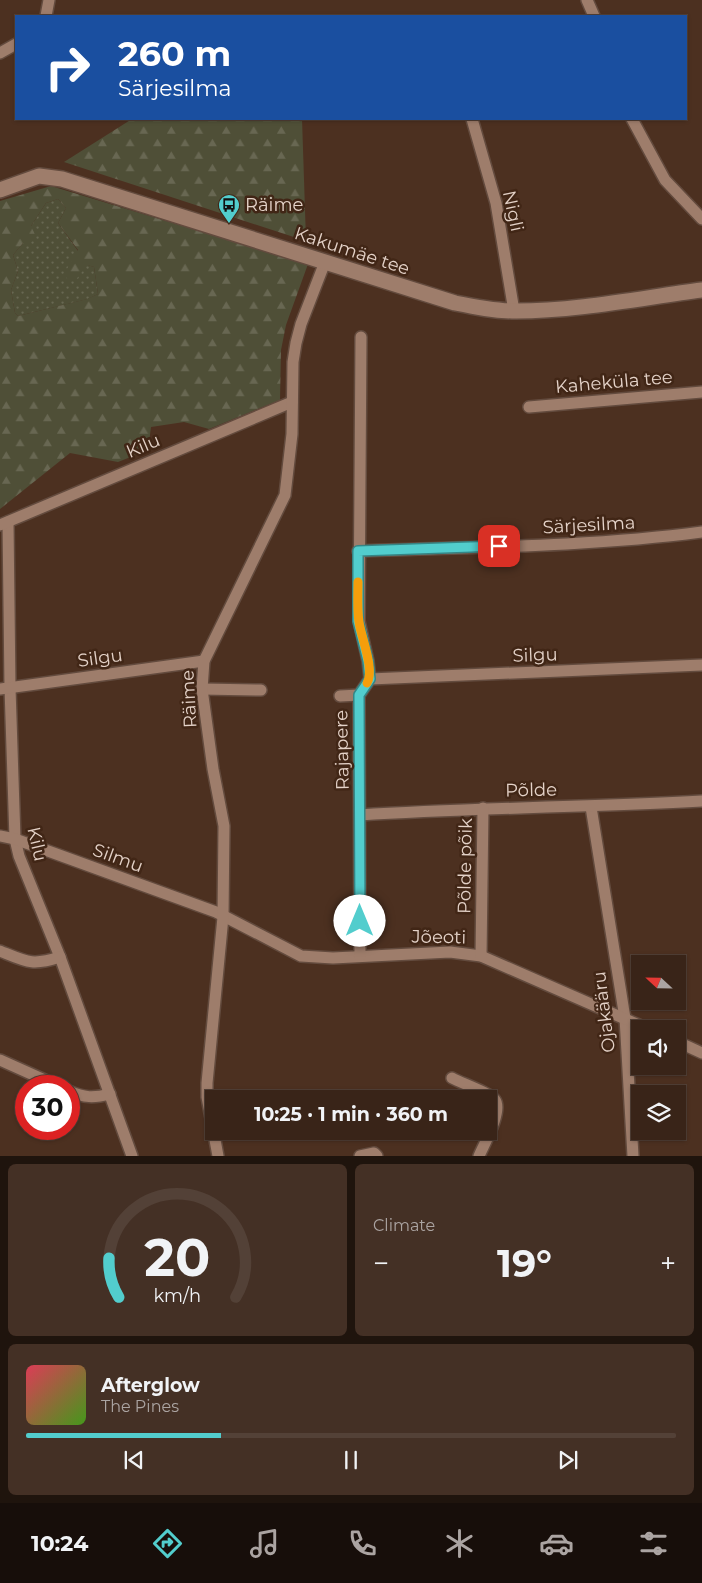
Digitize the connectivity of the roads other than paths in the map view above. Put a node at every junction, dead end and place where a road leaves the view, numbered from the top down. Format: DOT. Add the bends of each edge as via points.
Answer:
graph roads {
  1 [pos="49,0"];
  2 [pos="587,0"];
  3 [pos="46,15"];
  4 [pos="594,15"];
  5 [pos="15,45"];
  6 [pos="0,53"];
  7 [pos="472,120"];
  8 [pos="633,120"];
  9 [pos="0,190"];
  10 [pos="702,219"];
  11 [pos="325,262"];
  12 [pos="702,290"];
  13 [pos="514,311"];
  14 [pos="361,337"];
  15 [pos="702,392"];
  16 [pos="292,402"];
  17 [pos="529,407"];
  18 [pos="4,524"];
  19 [pos="702,532"];
  20 [pos="358,551"];
  21 [pos="204,661"];
  22 [pos="702,665"];
  23 [pos="370,679"];
  24 [pos="5,688"];
  25 [pos="202,689"];
  26 [pos="261,690"];
  27 [pos="359,695"];
  28 [pos="340,696"];
  29 [pos="702,801"];
  30 [pos="590,806"];
  31 [pos="483,808"];
  32 [pos="360,814"];
  33 [pos="0,836"];
  34 [pos="15,839"];
  35 [pos="223,918"];
  36 [pos="0,951"];
  37 [pos="360,956"];
  38 [pos="481,956"];
  39 [pos="60,957"];
  40 [pos="625,1018"];
  41 [pos="631,1021"];
  42 [pos="686,1046"];
  43 [pos="702,1053"];
  44 [pos="0,1060"];
  45 [pos="33,1075"];
  46 [pos="452,1078"];
  47 [pos="110,1094"];
  48 [pos="80,1096"];
  49 [pos="132,1156"];
  50 [pos="218,1156"];
  51 [pos="360,1156"];
  52 [pos="377,1156"];
  53 [pos="479,1156"];
  54 [pos="633,1156"];
  1 -- 3 [label="street"];
  2 -- 4 [label="street"];
  5 -- 6 [label="street"];
  7 -- 13 [label="street, Nigli" via="496,203"];
  8 -- 10 [label="street" via="665,180"];
  9 -- 11 [label="street, Kakumäe tee" via="30,178 54,177"];
  11 -- 13 [label="street, Kakumäe tee" via="455,303"];
  11 -- 16 [label="street, Räime" via="296,342"];
  12 -- 13 [label="street, Kakumäe tee"];
  14 -- 20 [label="street"];
  15 -- 17 [label="street, Kaheküla tee"];
  16 -- 18 [label="street, Kilu"];
  16 -- 21 [label="street, Räime" via="285,495"];
  18 -- 24 [label="street, Kilu"];
  19 -- 20 [label="street, Särjesilma" via="637,541 566,545"];
  20 -- 23 [label="street" via="358,621"];
  21 -- 24 [label="street, Silgu"];
  21 -- 25 [label="street, Räime"];
  22 -- 23 [label="street, Silgu"];
  23 -- 27 [label="street, Rajapere"];
  24 -- 34 [label="street, Kilu"];
  25 -- 26 [label="street"];
  25 -- 35 [label="street, Räime" via="224,826"];
  27 -- 28 [label="street"];
  27 -- 32 [label="street, Rajapere"];
  29 -- 30 [label="street, Põlde"];
  30 -- 31 [label="street, Põlde"];
  30 -- 40 [label="street, Ojakääru"];
  31 -- 32 [label="street, Põlde"];
  31 -- 38 [label="street, Põlde põik"];
  32 -- 37 [label="street, Rajapere"];
  33 -- 34 [label="street, Silmu"];
  34 -- 35 [label="street, Silmu" via="216,912"];
  34 -- 39 [label="street, Kilu" via="18,856"];
  35 -- 37 [label="street, Jõeoti" via="238,922 301,956"];
  35 -- 50 [label="street, Räime" via="207,1084"];
  36 -- 39 [label="street" via="32,963"];
  37 -- 38 [label="street, Jõeoti" via="450,952"];
  38 -- 40 [label="street, Jõeoti"];
  39 -- 47 [label="street, Kilu"];
  40 -- 41 [label="street, Jõeoti"];
  40 -- 54 [label="street, Ojakääru"];
  42 -- 43 [label="street"];
  44 -- 45 [label="street"];
  46 -- 53 [label="street" via="494,1098 498,1106"];
  47 -- 48 [label="street" via="94,1098"];
  47 -- 49 [label="street, Kilu"];
  51 -- 52 [label="street"];
}
